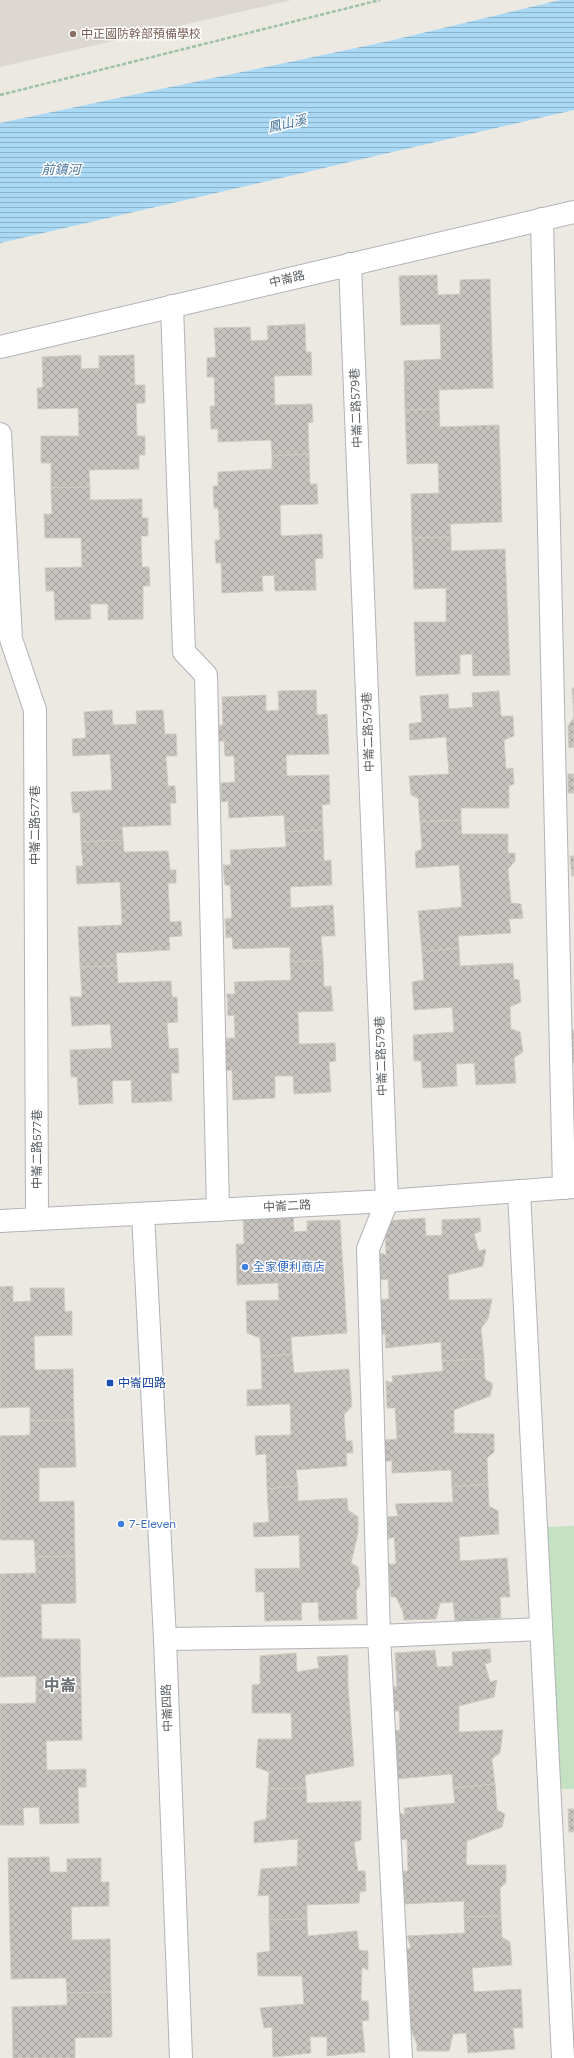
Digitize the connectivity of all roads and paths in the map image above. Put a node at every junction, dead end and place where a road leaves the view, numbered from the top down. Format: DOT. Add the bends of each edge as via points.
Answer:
graph roads {
  1 [pos="380,0"];
  2 [pos="0,95"];
  3 [pos="574,212"];
  4 [pos="542,219"];
  5 [pos="350,264"];
  6 [pos="172,306"];
  7 [pos="0,347"];
  8 [pos="0,434"];
  9 [pos="569,1188"];
  10 [pos="519,1191"];
  11 [pos="387,1201"];
  12 [pos="218,1210"];
  13 [pos="143,1214"];
  14 [pos="37,1219"];
  15 [pos="0,1221"];
  16 [pos="541,1629"];
  17 [pos="380,1636"];
  18 [pos="165,1639"];
  19 [pos="181,2058"];
  20 [pos="401,2058"];
  21 [pos="563,2058"];
  1 -- 2 [label="path"];
  3 -- 4 [label="street, 中崙路"];
  4 -- 5 [label="street, 中崙路"];
  4 -- 9 [label="street"];
  5 -- 6 [label="street, 中崙路"];
  5 -- 11 [label="street, 中崙二路579巷"];
  6 -- 7 [label="street, 中崙路"];
  6 -- 12 [label="street" via="184,652 206,676"];
  8 -- 14 [label="street, 中崙二路577巷" via="11,639 35,710"];
  9 -- 10 [label="street, 中崙二路"];
  10 -- 11 [label="street, 中崙二路"];
  10 -- 16 [label="street"];
  11 -- 12 [label="street, 中崙二路"];
  11 -- 17 [label="street" via="368,1249"];
  12 -- 13 [label="street, 中崙二路"];
  13 -- 14 [label="street, 中崙二路"];
  13 -- 18 [label="street, 中崙四路"];
  14 -- 15 [label="street, 中崙二路"];
  16 -- 17 [label="street"];
  16 -- 21 [label="street"];
  17 -- 18 [label="street"];
  17 -- 20 [label="street"];
  18 -- 19 [label="street, 中崙四路"];
}
